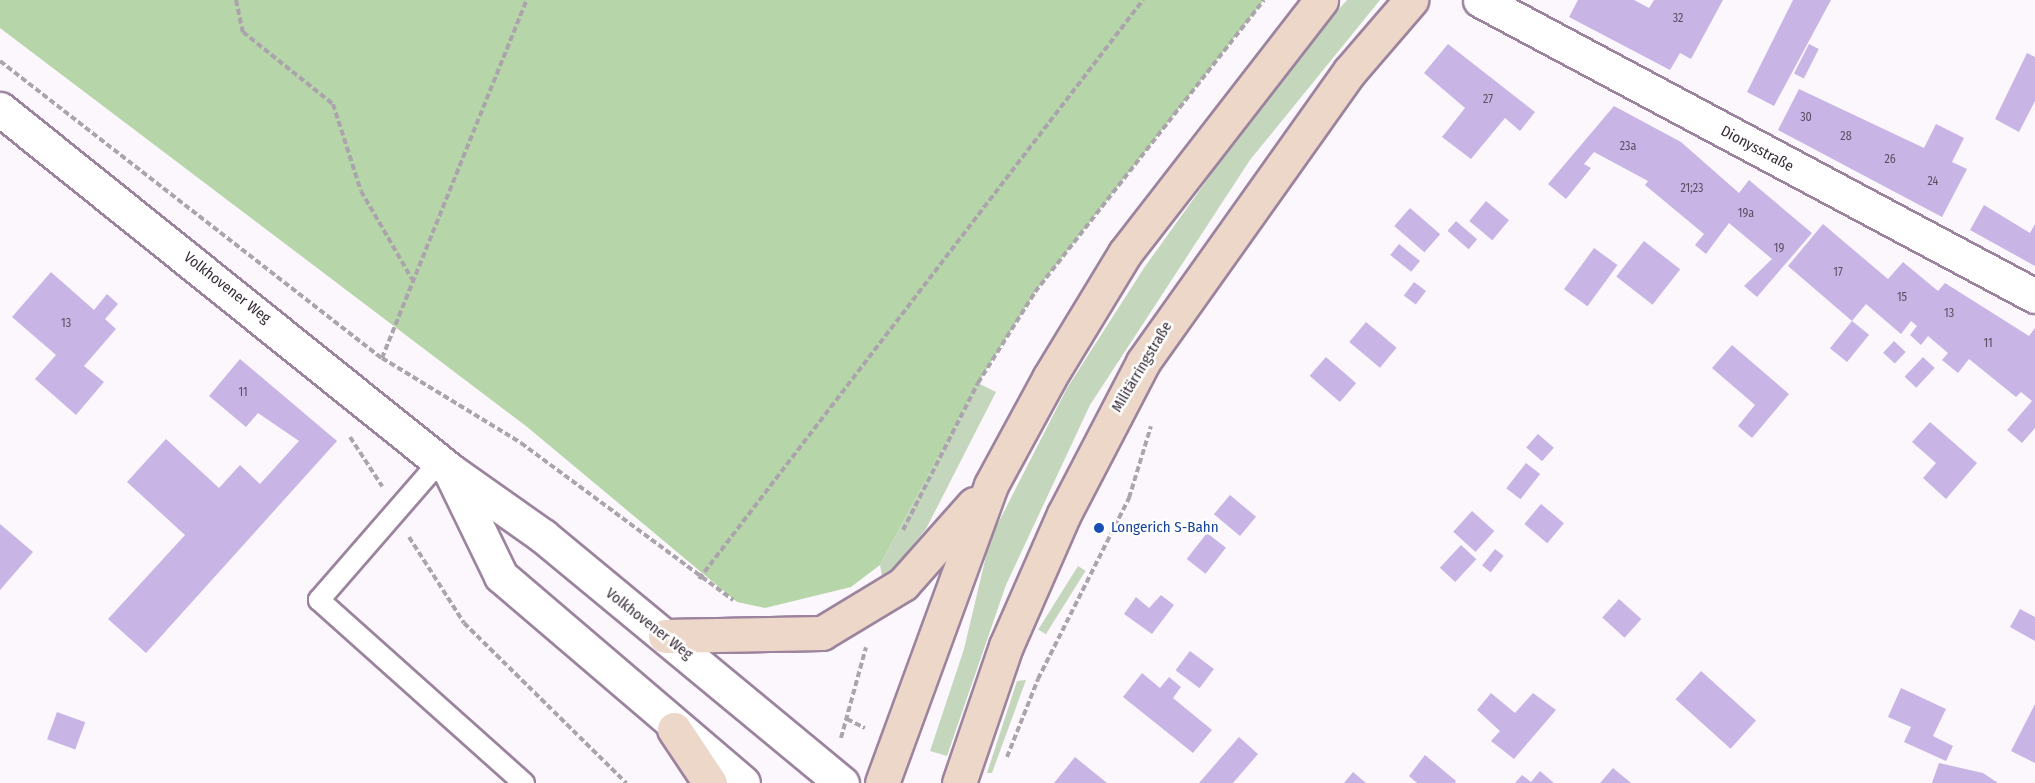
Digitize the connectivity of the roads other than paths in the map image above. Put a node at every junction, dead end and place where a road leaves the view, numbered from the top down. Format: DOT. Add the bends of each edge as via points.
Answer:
graph roads {
  1 [pos="1321,0"];
  2 [pos="1411,0"];
  3 [pos="1480,0"];
  4 [pos="0,109"];
  5 [pos="2035,296"];
  6 [pos="445,467"];
  7 [pos="991,485"];
  8 [pos="665,636"];
  9 [pos="674,729"];
  10 [pos="524,783"];
  11 [pos="710,783"];
  12 [pos="743,783"];
  13 [pos="842,783"];
  14 [pos="882,783"];
  15 [pos="959,783"];
  1 -- 7 [label="main road" via="1125,254"];
  2 -- 15 [label="main road, Militärringstraße" via="1350,71 1143,362 1064,514 1006,646"];
  3 -- 5 [label="street, Dionysstraße"];
  4 -- 6 [label="street, Volkhovener Weg"];
  6 -- 8 [label="street, Volkhovener Weg" via="543,536"];
  6 -- 9 [label="street, Volkhovener Weg" via="501,576"];
  6 -- 10 [label="lane" via="396,512 319,600"];
  7 -- 8 [label="main road" via="903,584 822,633"];
  7 -- 14 [label="main road" via="947,593"];
  8 -- 13 [label="street, Volkhovener Weg"];
  9 -- 11 [label="main road"];
  9 -- 12 [label="street, Volkhovener Weg"];
}
